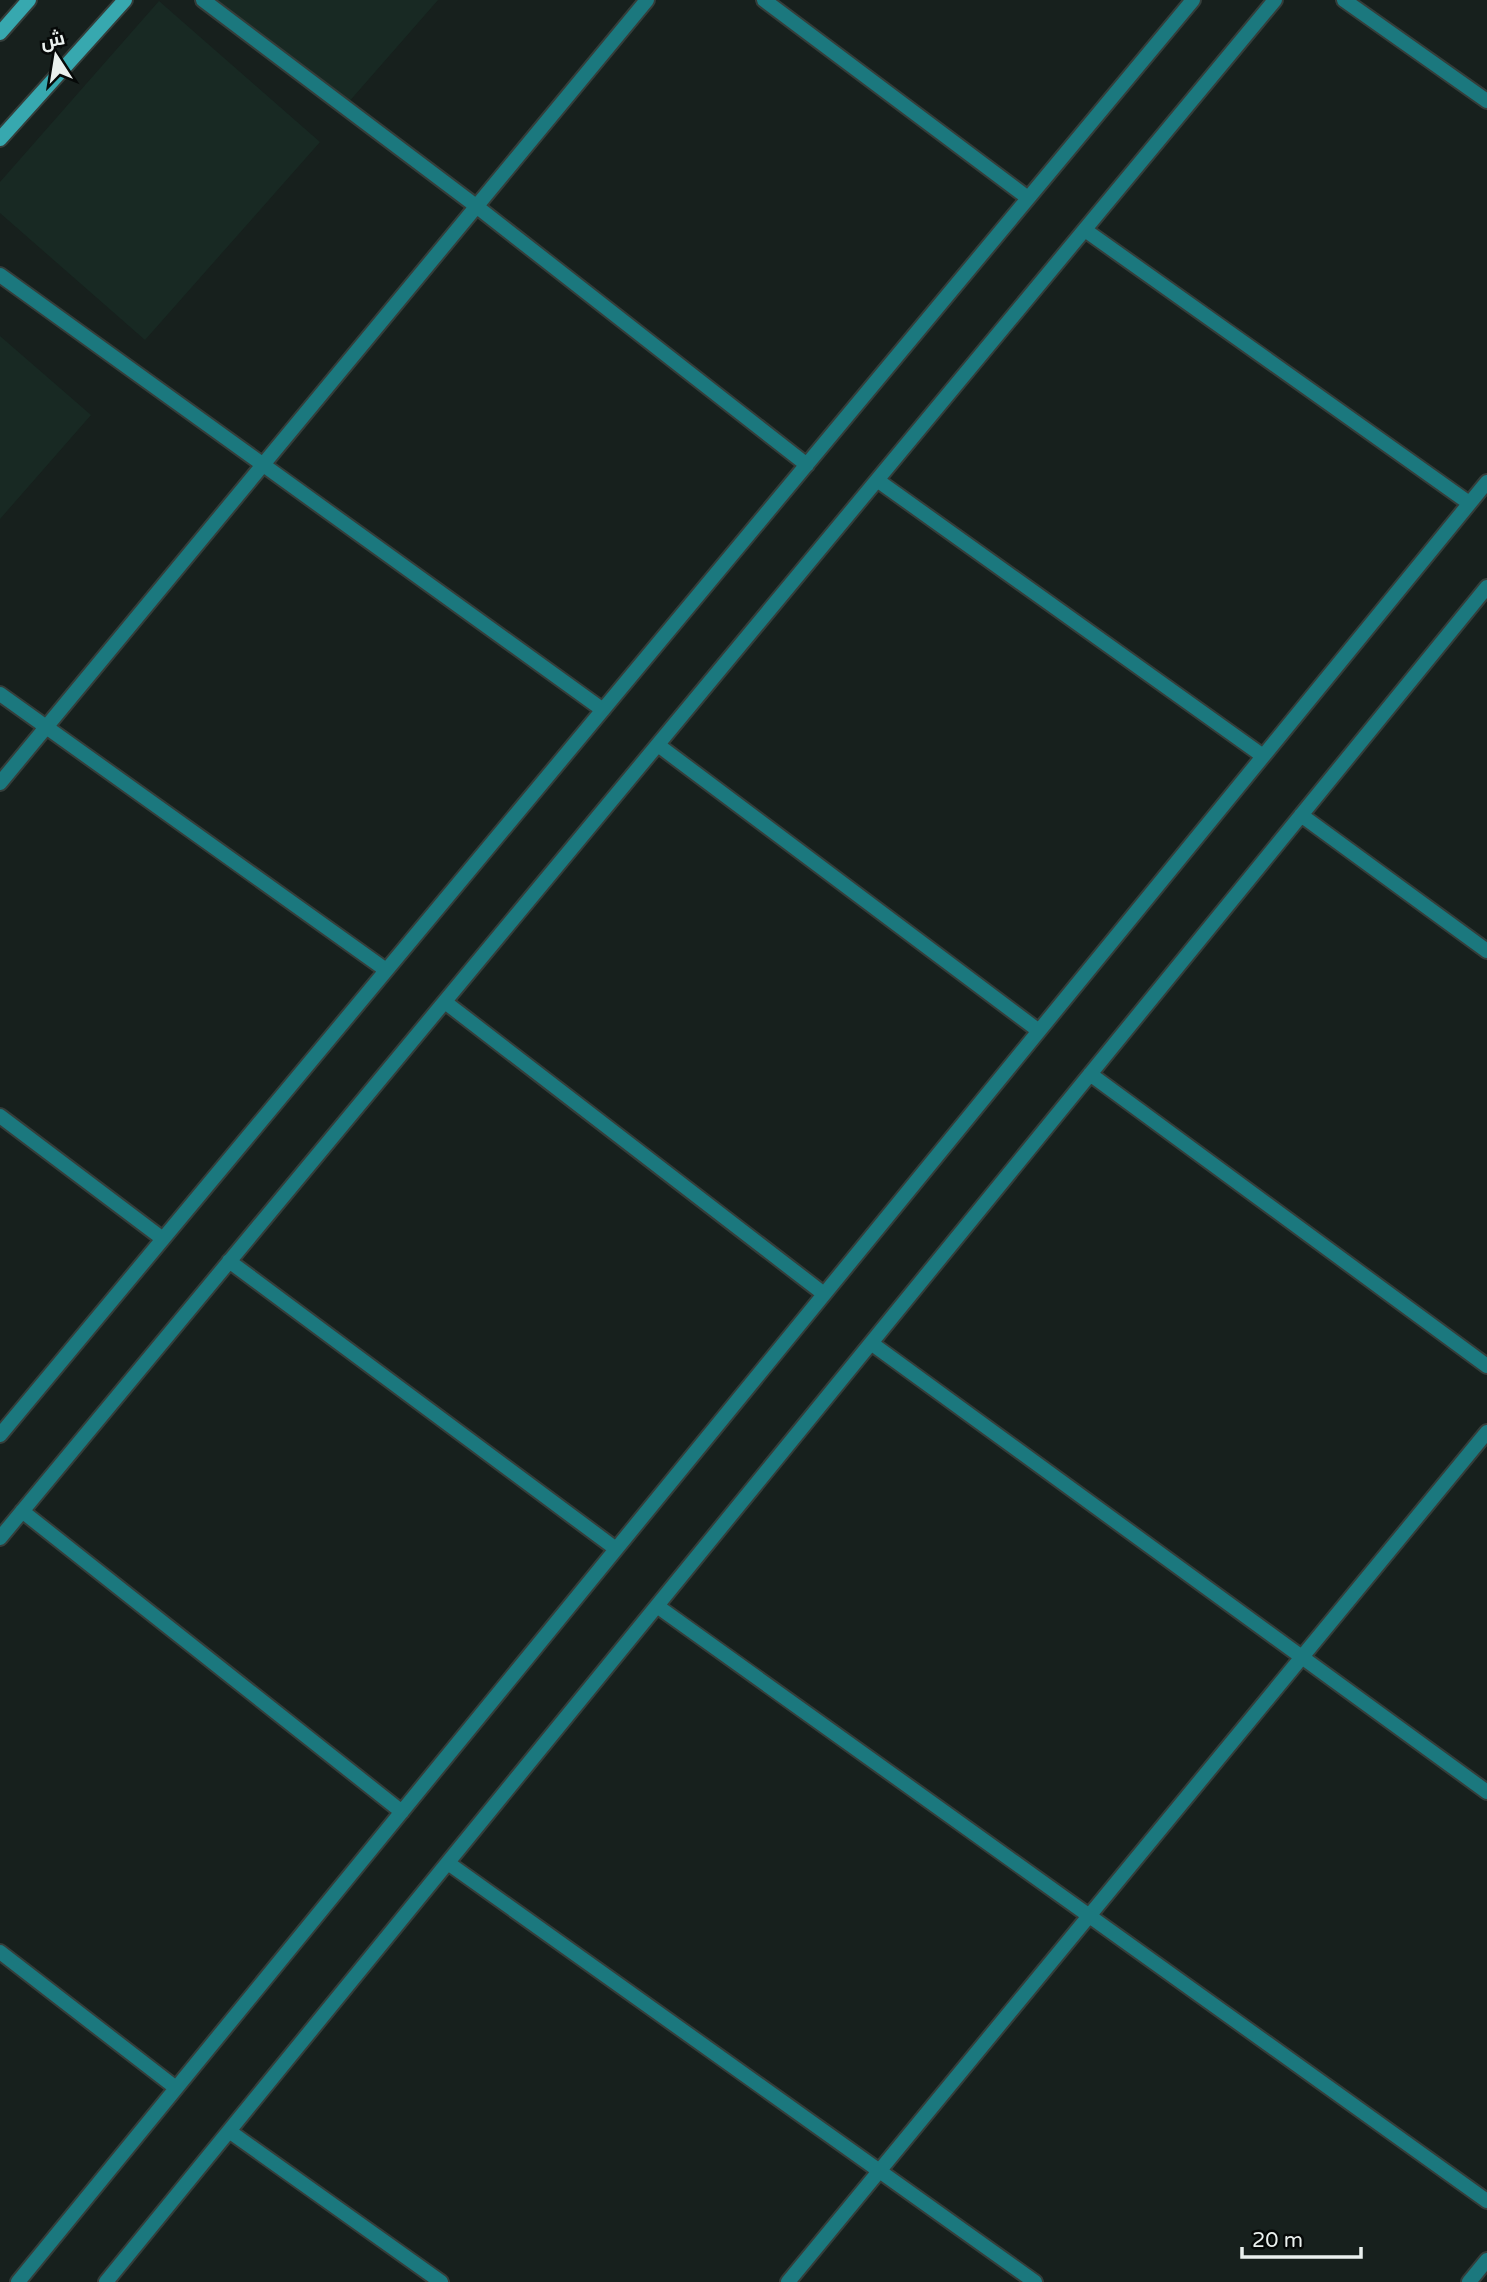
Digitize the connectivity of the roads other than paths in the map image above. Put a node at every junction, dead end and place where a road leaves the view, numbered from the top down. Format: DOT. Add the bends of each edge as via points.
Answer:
graph roads {
  1 [pos="29,0"];
  2 [pos="125,0"];
  3 [pos="203,0"];
  4 [pos="647,0"];
  5 [pos="764,0"];
  6 [pos="1193,0"];
  7 [pos="1275,0"];
  8 [pos="1344,0"];
  9 [pos="0,33"];
  10 [pos="1487,101"];
  11 [pos="0,139"];
  12 [pos="1028,198"];
  13 [pos="476,206"];
  14 [pos="1085,230"];
  15 [pos="0,275"];
  16 [pos="263,464"];
  17 [pos="807,465"];
  18 [pos="877,480"];
  19 [pos="1487,482"];
  20 [pos="1469,503"];
  21 [pos="1487,587"];
  22 [pos="0,694"];
  23 [pos="603,710"];
  24 [pos="46,727"];
  25 [pos="658,745"];
  26 [pos="1263,756"];
  27 [pos="0,783"];
  28 [pos="1301,815"];
  29 [pos="1487,951"];
  30 [pos="386,970"];
  31 [pos="445,1002"];
  32 [pos="1040,1031"];
  33 [pos="1090,1074"];
  34 [pos="0,1116"];
  35 [pos="163,1239"];
  36 [pos="229,1261"];
  37 [pos="824,1294"];
  38 [pos="871,1343"];
  39 [pos="1487,1366"];
  40 [pos="1487,1432"];
  41 [pos="0,1435"];
  42 [pos="22,1511"];
  43 [pos="0,1538"];
  44 [pos="616,1549"];
  45 [pos="657,1606"];
  46 [pos="1302,1657"];
  47 [pos="1487,1792"];
  48 [pos="402,1812"];
  49 [pos="448,1863"];
  50 [pos="1089,1916"];
  51 [pos="0,1952"];
  52 [pos="176,2088"];
  53 [pos="229,2131"];
  54 [pos="879,2171"];
  55 [pos="1487,2201"];
  56 [pos="1487,2260"];
  57 [pos="18,2282"];
  58 [pos="106,2282"];
  59 [pos="441,2282"];
  60 [pos="788,2282"];
  61 [pos="1035,2282"];
  62 [pos="1469,2282"];
  1 -- 9 [label="main road"];
  2 -- 11 [label="main road"];
  3 -- 13 [label="street"];
  4 -- 13 [label="street"];
  5 -- 12 [label="street"];
  6 -- 12 [label="street"];
  7 -- 14 [label="street"];
  8 -- 10 [label="street"];
  12 -- 17 [label="street"];
  13 -- 16 [label="street"];
  13 -- 17 [label="street"];
  14 -- 18 [label="street"];
  14 -- 20 [label="street"];
  15 -- 16 [label="street"];
  16 -- 23 [label="street"];
  16 -- 24 [label="street"];
  17 -- 23 [label="street"];
  18 -- 25 [label="street"];
  18 -- 26 [label="street"];
  19 -- 20 [label="street"];
  20 -- 26 [label="street"];
  21 -- 28 [label="street"];
  22 -- 24 [label="street"];
  23 -- 30 [label="street"];
  24 -- 27 [label="street"];
  24 -- 30 [label="street"];
  25 -- 31 [label="street"];
  25 -- 32 [label="street"];
  26 -- 32 [label="street"];
  28 -- 29 [label="street"];
  28 -- 33 [label="street"];
  30 -- 35 [label="street"];
  31 -- 36 [label="street"];
  31 -- 37 [label="street"];
  32 -- 37 [label="street"];
  33 -- 38 [label="street"];
  33 -- 39 [label="street"];
  34 -- 35 [label="street"];
  35 -- 41 [label="street"];
  36 -- 42 [label="street"];
  36 -- 44 [label="street"];
  37 -- 44 [label="street"];
  38 -- 45 [label="street"];
  38 -- 46 [label="street"];
  40 -- 46 [label="street"];
  42 -- 43 [label="street"];
  42 -- 48 [label="street"];
  44 -- 48 [label="street"];
  45 -- 49 [label="street"];
  45 -- 50 [label="street"];
  46 -- 47 [label="street"];
  46 -- 50 [label="street"];
  48 -- 52 [label="street"];
  49 -- 53 [label="street"];
  49 -- 54 [label="street"];
  50 -- 54 [label="street"];
  50 -- 55 [label="street"];
  51 -- 52 [label="street"];
  52 -- 57 [label="street"];
  53 -- 58 [label="street"];
  53 -- 59 [label="street"];
  54 -- 60 [label="street"];
  54 -- 61 [label="street"];
  56 -- 62 [label="street"];
}
